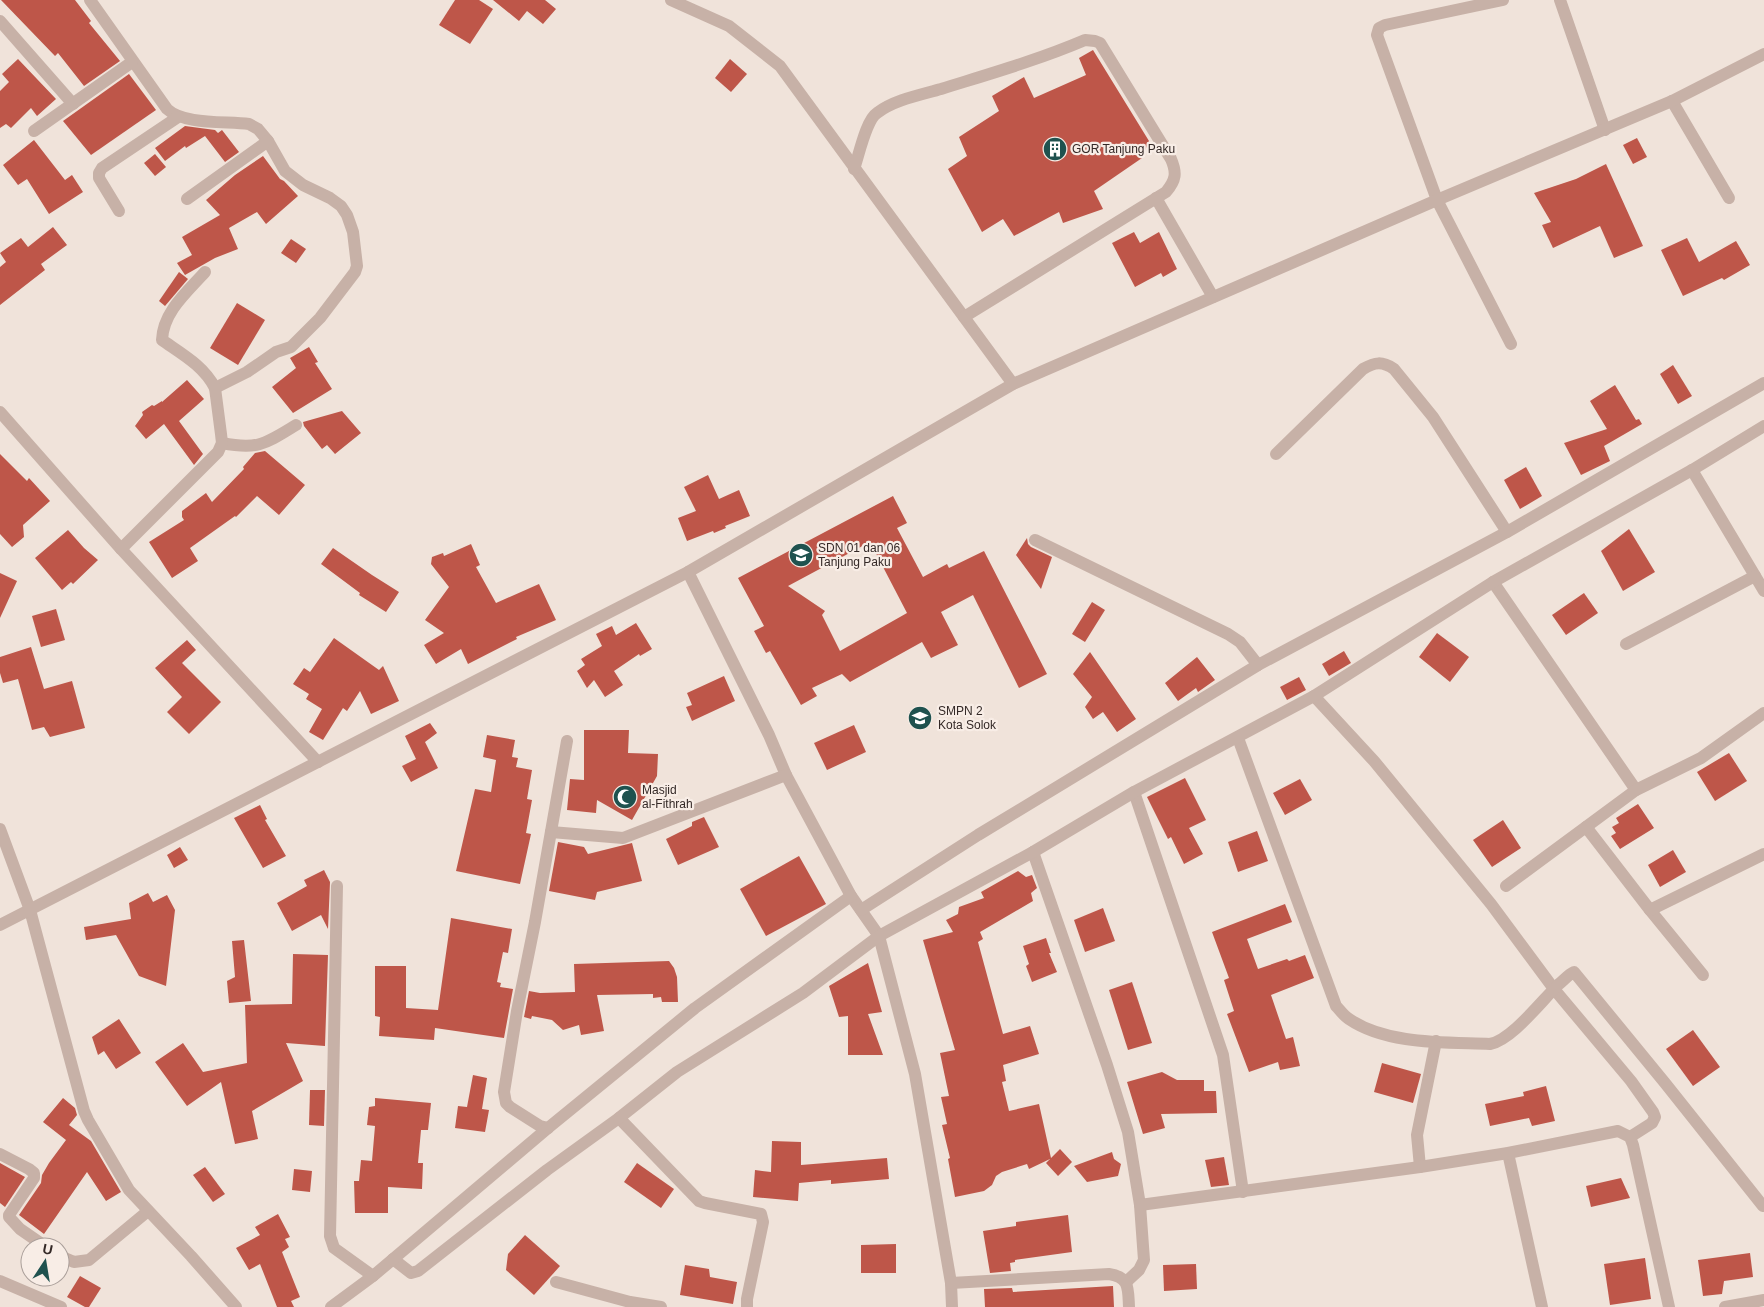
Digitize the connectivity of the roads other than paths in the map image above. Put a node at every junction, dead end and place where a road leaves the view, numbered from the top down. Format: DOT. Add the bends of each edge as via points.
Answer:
graph roads {
  1 [pos="90,0"];
  2 [pos="671,0"];
  3 [pos="1503,0"];
  4 [pos="1560,0"];
  5 [pos="0,21"];
  6 [pos="1764,54"];
  7 [pos="132,62"];
  8 [pos="1672,101"];
  9 [pos="73,104"];
  10 [pos="178,117"];
  11 [pos="1605,130"];
  12 [pos="34,131"];
  13 [pos="268,141"];
  14 [pos="854,168"];
  15 [pos="1156,198"];
  16 [pos="1729,198"];
  17 [pos="187,199"];
  18 [pos="1437,200"];
  19 [pos="120,211"];
  20 [pos="205,272"];
  21 [pos="1212,297"];
  22 [pos="964,317"];
  23 [pos="1511,344"];
  24 [pos="1764,383"];
  25 [pos="1013,384"];
  26 [pos="215,388"];
  27 [pos="0,412"];
  28 [pos="296,425"];
  29 [pos="1764,426"];
  30 [pos="222,443"];
  31 [pos="1276,454"];
  32 [pos="1692,470"];
  33 [pos="1507,532"];
  34 [pos="1035,540"];
  35 [pos="121,549"];
  36 [pos="688,572"];
  37 [pos="1755,576"];
  38 [pos="1493,582"];
  39 [pos="1764,591"];
  40 [pos="1626,644"];
  41 [pos="1258,665"];
  42 [pos="1314,696"];
  43 [pos="1764,713"];
  44 [pos="1238,738"];
  45 [pos="567,741"];
  46 [pos="318,762"];
  47 [pos="786,775"];
  48 [pos="1636,790"];
  49 [pos="1134,792"];
  50 [pos="1586,827"];
  51 [pos="0,829"];
  52 [pos="551,832"];
  53 [pos="1033,852"];
  54 [pos="1764,854"];
  55 [pos="337,886"];
  56 [pos="1506,886"];
  57 [pos="851,896"];
  58 [pos="30,910"];
  59 [pos="861,910"];
  60 [pos="1650,910"];
  61 [pos="0,925"];
  62 [pos="879,936"];
  63 [pos="1703,975"];
  64 [pos="1554,989"];
  65 [pos="1436,1041"];
  66 [pos="619,1118"];
  67 [pos="548,1128"];
  68 [pos="1630,1138"];
  69 [pos="1508,1153"];
  70 [pos="0,1154"];
  71 [pos="1420,1167"];
  72 [pos="1243,1192"];
  73 [pos="1140,1205"];
  74 [pos="1763,1206"];
  75 [pos="148,1211"];
  76 [pos="32,1237"];
  77 [pos="393,1259"];
  78 [pos="70,1260"];
  79 [pos="373,1276"];
  80 [pos="0,1281"];
  81 [pos="556,1282"];
  82 [pos="1126,1282"];
  83 [pos="951,1283"];
  84 [pos="1764,1300"];
  85 [pos="61,1307"];
  86 [pos="236,1307"];
  87 [pos="331,1307"];
  88 [pos="661,1307"];
  89 [pos="747,1307"];
  90 [pos="952,1307"];
  91 [pos="1129,1307"];
  92 [pos="1542,1307"];
  93 [pos="1669,1307"];
  94 [pos="1725,1307"];
  1 -- 7 [label="street"];
  2 -- 14 [label="street" via="729,26 780,66"];
  3 -- 18 [label="street" via="1384,25 1377,32"];
  4 -- 11 [label="street"];
  5 -- 9 [label="street"];
  6 -- 8 [label="street"];
  7 -- 9 [label="street"];
  7 -- 10 [label="street" via="167,110"];
  8 -- 11 [label="street"];
  8 -- 16 [label="street"];
  9 -- 12 [label="street"];
  10 -- 13 [label="street" via="249,124"];
  10 -- 19 [label="street" via="102,168 99,178"];
  11 -- 18 [label="street"];
  13 -- 17 [label="street"];
  13 -- 26 [label="street" via="285,171 341,206 353,232 357,266 320,318 291,347 276,352"];
  14 -- 15 [label="street" via="872,117 877,112 1091,40 1100,43 1174,166 1174,184"];
  14 -- 22 [label="street"];
  15 -- 21 [label="street"];
  15 -- 22 [label="street"];
  18 -- 21 [label="street"];
  18 -- 23 [label="street"];
  20 -- 26 [label="street" via="172,310 162,340 199,366"];
  21 -- 25 [label="street"];
  22 -- 25 [label="street"];
  24 -- 33 [label="street"];
  25 -- 36 [label="street"];
  26 -- 30 [label="street"];
  27 -- 35 [label="street"];
  28 -- 30 [label="street" via="259,445 242,447"];
  29 -- 32 [label="street"];
  30 -- 35 [label="street" via="218,452"];
  31 -- 33 [label="street" via="1363,369 1378,362 1386,364 1394,368 1433,417"];
  32 -- 37 [label="street"];
  32 -- 38 [label="street"];
  33 -- 41 [label="street"];
  34 -- 41 [label="street" via="1228,634 1240,642"];
  35 -- 46 [label="street"];
  36 -- 46 [label="street"];
  36 -- 47 [label="street"];
  37 -- 39 [label="street"];
  37 -- 40 [label="street"];
  38 -- 42 [label="street"];
  38 -- 48 [label="street"];
  41 -- 59 [label="street"];
  42 -- 44 [label="street"];
  42 -- 64 [label="street" via="1374,761 1491,904"];
  43 -- 48 [label="street" via="1701,758"];
  44 -- 49 [label="street"];
  44 -- 65 [label="street" via="1336,1006 1361,1026 1414,1040"];
  45 -- 52 [label="street"];
  46 -- 58 [label="street"];
  47 -- 52 [label="street" via="623,838"];
  47 -- 57 [label="street"];
  48 -- 50 [label="street"];
  49 -- 53 [label="street"];
  49 -- 72 [label="street" via="1223,1055"];
  50 -- 56 [label="street"];
  50 -- 60 [label="street"];
  51 -- 58 [label="street"];
  52 -- 67 [label="street" via="504,1092 510,1107"];
  53 -- 62 [label="street"];
  53 -- 73 [label="street" via="1128,1132"];
  54 -- 60 [label="street"];
  55 -- 79 [label="street" via="330,1236 334,1248"];
  57 -- 59 [label="street"];
  57 -- 67 [label="street" via="694,1008"];
  58 -- 61 [label="street"];
  58 -- 75 [label="street" via="84,1111 129,1190"];
  59 -- 62 [label="street"];
  60 -- 63 [label="street"];
  62 -- 66 [label="street" via="803,993 678,1072"];
  62 -- 83 [label="street" via="915,1074"];
  64 -- 65 [label="street" via="1524,1021 1496,1043"];
  64 -- 68 [label="street" via="1653,1112 1652,1123"];
  64 -- 74 [label="street" via="1572,972 1576,973"];
  65 -- 71 [label="street" via="1417,1134"];
  66 -- 77 [label="street" via="418,1271 412,1273"];
  66 -- 89 [label="street" via="699,1201 761,1214 763,1222"];
  67 -- 77 [label="street"];
  68 -- 69 [label="street" via="1618,1131"];
  68 -- 93 [label="street"];
  69 -- 71 [label="street"];
  69 -- 92 [label="street"];
  70 -- 76 [label="street" via="34,1174 9,1217"];
  71 -- 72 [label="street"];
  72 -- 73 [label="street"];
  73 -- 82 [label="street" via="1144,1260"];
  75 -- 78 [label="street" via="89,1260"];
  75 -- 86 [label="street"];
  77 -- 79 [label="street"];
  79 -- 87 [label="street"];
  80 -- 85 [label="street"];
  81 -- 88 [label="street"];
  82 -- 83 [label="street" via="1109,1274"];
  82 -- 91 [label="street"];
  83 -- 90 [label="street"];
  84 -- 94 [label="street"];
}
